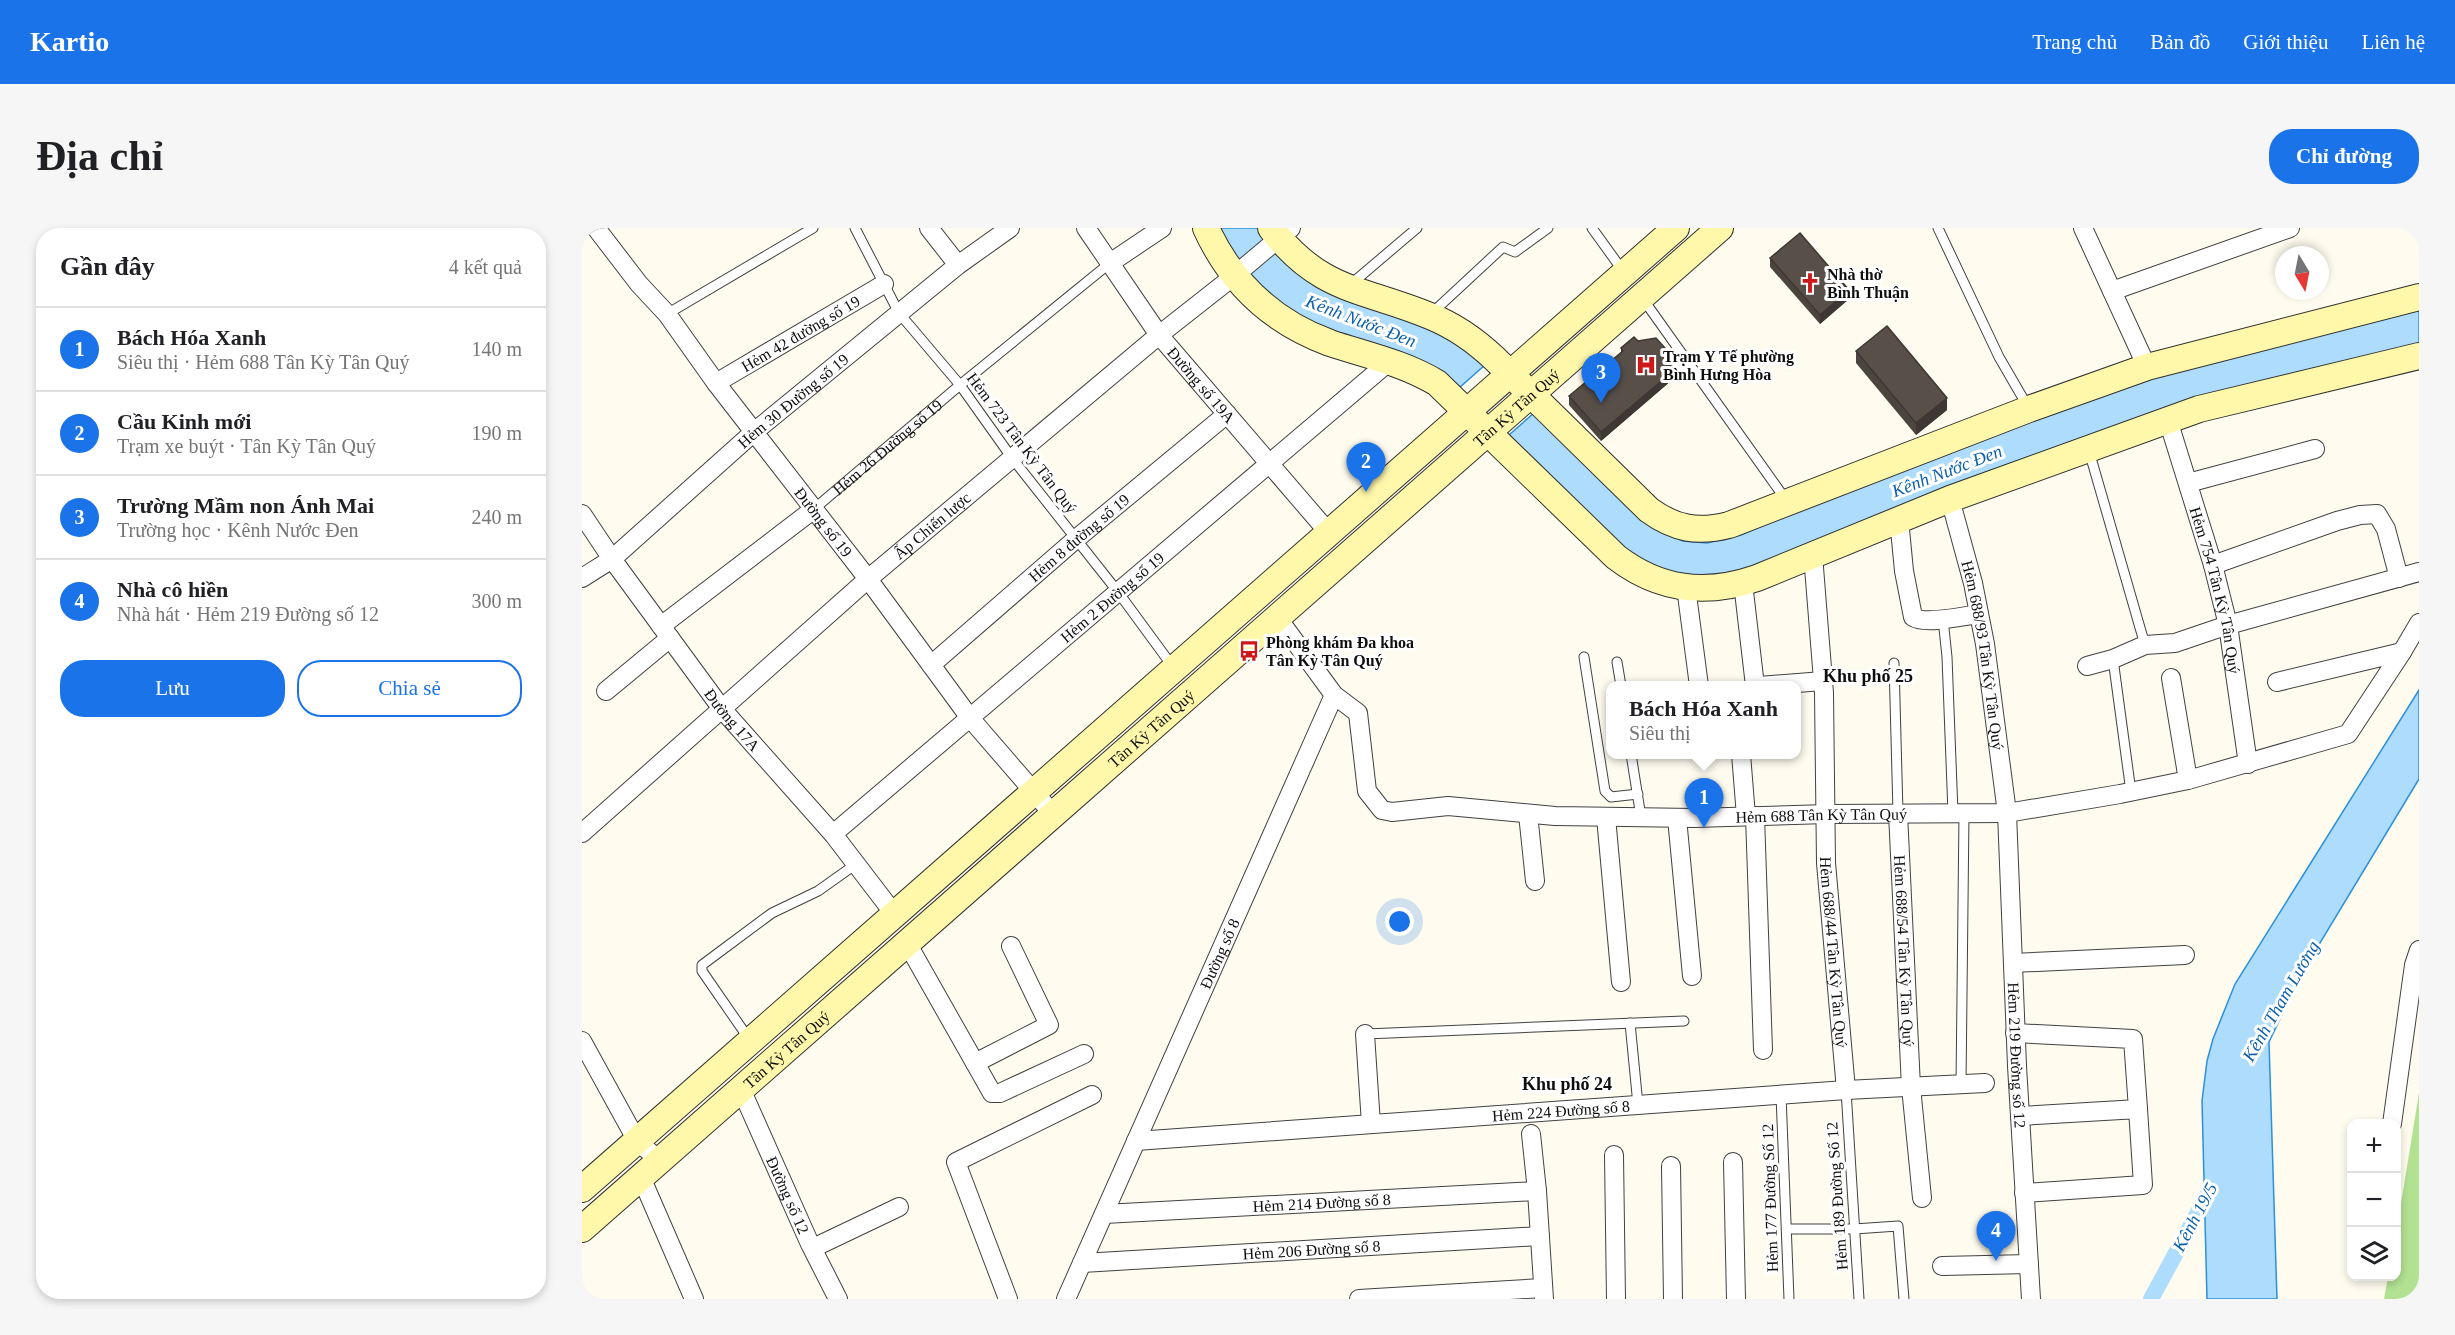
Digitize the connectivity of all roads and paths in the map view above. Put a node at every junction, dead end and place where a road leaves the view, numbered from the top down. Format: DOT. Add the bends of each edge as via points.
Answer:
graph roads {
  1 [pos="597,228"];
  2 [pos="813,228"];
  3 [pos="855,228"];
  4 [pos="929,228"];
  5 [pos="1010,228"];
  6 [pos="1086,228"];
  7 [pos="1162,228"];
  8 [pos="1206,228"];
  9 [pos="1417,228"];
  10 [pos="1548,228"];
  11 [pos="1592,228"];
  12 [pos="1676,228"];
  13 [pos="1719,228"];
  14 [pos="1938,228"];
  15 [pos="2083,228"];
  16 [pos="2290,228"];
  17 [pos="1278,235"];
  18 [pos="1110,263"];
  19 [pos="958,265"];
  20 [pos="1238,273"];
  21 [pos="1625,273"];
  22 [pos="884,284"];
  23 [pos="1347,288"];
  24 [pos="2112,291"];
  25 [pos="1642,297"];
  26 [pos="2419,297"];
  27 [pos="899,313"];
  28 [pos="667,314"];
  29 [pos="1430,315"];
  30 [pos="1159,334"];
  31 [pos="2419,356"];
  32 [pos="1390,362"];
  33 [pos="2147,367"];
  34 [pos="1510,374"];
  35 [pos="716,383"];
  36 [pos="960,385"];
  37 [pos="1531,394"];
  38 [pos="2029,409"];
  39 [pos="1467,411"];
  40 [pos="1227,414"];
  41 [pos="2168,420"];
  42 [pos="754,432"];
  43 [pos="1488,432"];
  44 [pos="2088,449"];
  45 [pos="2315,449"];
  46 [pos="1012,458"];
  47 [pos="1270,463"];
  48 [pos="2188,483"];
  49 [pos="1950,499"];
  50 [pos="1788,502"];
  51 [pos="814,509"];
  52 [pos="582,514"];
  53 [pos="1899,519"];
  54 [pos="1329,533"];
  55 [pos="1076,539"];
  56 [pos="1813,555"];
  57 [pos="612,559"];
  58 [pos="2213,565"];
  59 [pos="2419,572"];
  60 [pos="582,578"];
  61 [pos="2399,578"];
  62 [pos="867,579"];
  63 [pos="1743,583"];
  64 [pos="1686,587"];
  65 [pos="1118,592"];
  66 [pos="1979,615"];
  67 [pos="1277,618"];
  68 [pos="1943,619"];
  69 [pos="2419,623"];
  70 [pos="2228,625"];
  71 [pos="666,632"];
  72 [pos="2145,645"];
  73 [pos="2402,652"];
  74 [pos="1584,657"];
  75 [pos="2113,659"];
  76 [pos="1617,662"];
  77 [pos="1894,663"];
  78 [pos="931,665"];
  79 [pos="2088,666"];
  80 [pos="1174,669"];
  81 [pos="2171,678"];
  82 [pos="1620,681"];
  83 [pos="1698,681"];
  84 [pos="1756,681"];
  85 [pos="1823,681"];
  86 [pos="2277,682"];
  87 [pos="1801,683"];
  88 [pos="606,691"];
  89 [pos="1334,695"];
  90 [pos="722,709"];
  91 [pos="970,718"];
  92 [pos="1632,759"];
  93 [pos="1742,759"];
  94 [pos="2248,764"];
  95 [pos="2188,780"];
  96 [pos="2131,792"];
  97 [pos="1034,793"];
  98 [pos="1638,794"];
  99 [pos="1898,813"];
  100 [pos="1959,813"];
  101 [pos="2007,813"];
  102 [pos="1053,814"];
  103 [pos="1528,814"];
  104 [pos="1827,814"];
  105 [pos="1751,816"];
  106 [pos="1606,817"];
  107 [pos="1641,817"];
  108 [pos="1677,818"];
  109 [pos="582,833"];
  110 [pos="833,834"];
  111 [pos="856,864"];
  112 [pos="1535,881"];
  113 [pos="895,915"];
  114 [pos="907,943"];
  115 [pos="1011,946"];
  116 [pos="2419,951"];
  117 [pos="2185,955"];
  118 [pos="2013,963"];
  119 [pos="1692,976"];
  120 [pos="1621,982"];
  121 [pos="1684,1021"];
  122 [pos="1630,1023"];
  123 [pos="2015,1033"];
  124 [pos="1365,1034"];
  125 [pos="582,1041"];
  126 [pos="752,1041"];
  127 [pos="1763,1050"];
  128 [pos="1084,1054"];
  129 [pos="975,1063"];
  130 [pos="1985,1083"];
  131 [pos="1961,1085"];
  132 [pos="1911,1087"];
  133 [pos="741,1089"];
  134 [pos="1846,1090"];
  135 [pos="1092,1095"];
  136 [pos="1781,1095"];
  137 [pos="1638,1105"];
  138 [pos="2138,1109"];
  139 [pos="2020,1116"];
  140 [pos="2393,1119"];
  141 [pos="1371,1124"];
  142 [pos="1531,1134"];
  143 [pos="637,1142"];
  144 [pos="1136,1142"];
  145 [pos="1614,1155"];
  146 [pos="1732,1162"];
  147 [pos="1671,1166"];
  148 [pos="651,1169"];
  149 [pos="582,1189"];
  150 [pos="1537,1191"];
  151 [pos="2024,1193"];
  152 [pos="1922,1198"];
  153 [pos="899,1207"];
  154 [pos="1104,1214"];
  155 [pos="582,1229"];
  156 [pos="1786,1229"];
  157 [pos="1854,1229"];
  158 [pos="1540,1236"];
  159 [pos="813,1248"];
  160 [pos="1082,1263"];
  161 [pos="2029,1264"];
  162 [pos="1942,1266"];
  163 [pos="1543,1294"];
  164 [pos="694,1299"];
  165 [pos="838,1299"];
  166 [pos="1008,1299"];
  167 [pos="1066,1299"];
  168 [pos="1359,1299"];
  169 [pos="1616,1299"];
  170 [pos="1673,1299"];
  171 [pos="1736,1299"];
  172 [pos="1789,1299"];
  173 [pos="1859,1299"];
  174 [pos="1904,1299"];
  175 [pos="2031,1299"];
  1 -- 28 [label="street, Đường số 19"];
  2 -- 28 [label="lane"];
  3 -- 22 [label="lane, Hẻm 723 Tân Kỳ Tân Quý"];
  4 -- 19 [label="street"];
  5 -- 19 [label="street, Hẻm 30 Đường số 19"];
  6 -- 18 [label="street, Đường số 19A"];
  7 -- 18 [label="street"];
  8 -- 20 [label="main road"];
  9 -- 23 [label="lane"];
  10 -- 29 [label="lane" via="1515,252 1503,247"];
  11 -- 21 [label="lane"];
  12 -- 21 [label="main road, Tân Kỳ Tân Quý"];
  13 -- 25 [label="main road, Tân Kỳ Tân Quý"];
  14 -- 38 [label="lane" via="1999,357"];
  15 -- 24 [label="street"];
  16 -- 24 [label="street"];
  17 -- 20 [label="street, Ấp Chiến lược"];
  17 -- 23 [label="main road" via="1299,260"];
  18 -- 30 [label="street, Đường số 19A"];
  18 -- 36 [label="lane, Hẻm 26 Đường số 19"];
  19 -- 27 [label="street, Hẻm 30 Đường số 19"];
  20 -- 30 [label="street, Ấp Chiến lược"];
  20 -- 32 [label="main road" via="1264,305 1292,326"];
  21 -- 34 [label="main road, Tân Kỳ Tân Quý"];
  22 -- 27 [label="lane, Hẻm 723 Tân Kỳ Tân Quý"];
  22 -- 35 [label="street, Hẻm 42 đường số 19"];
  23 -- 29 [label="main road"];
  24 -- 33 [label="street"];
  25 -- 37 [label="main road, Tân Kỳ Tân Quý"];
  25 -- 50 [label="lane"];
  26 -- 33 [label="main road"];
  27 -- 36 [label="lane, Hẻm 723 Tân Kỳ Tân Quý"];
  27 -- 42 [label="street, Hẻm 30 Đường số 19"];
  28 -- 35 [label="street, Đường số 19"];
  29 -- 34 [label="main road" via="1471,338"];
  30 -- 40 [label="street, Đường số 19A"];
  30 -- 46 [label="street, Ấp Chiến lược"];
  31 -- 41 [label="main road"];
  32 -- 39 [label="main road" via="1437,383"];
  32 -- 47 [label="street, Hẻm 2 Đường số 19"];
  33 -- 38 [label="main road"];
  34 -- 37 [label="main road"];
  34 -- 39 [label="main road, Tân Kỳ Tân Quý"];
  35 -- 42 [label="street, Đường số 19"];
  36 -- 46 [label="lane, Hẻm 723 Tân Kỳ Tân Quý"];
  36 -- 51 [label="lane, Hẻm 26 Đường số 19"];
  37 -- 43 [label="main road, Tân Kỳ Tân Quý"];
  37 -- 50 [label="main road" via="1649,510 1669,523 1692,530 1717,528"];
  38 -- 50 [label="main road"];
  39 -- 43 [label="main road"];
  39 -- 54 [label="main road, Tân Kỳ Tân Quý"];
  40 -- 47 [label="street, Đường số 19A"];
  40 -- 55 [label="street, Hẻm 8 đường số 19"];
  41 -- 44 [label="main road"];
  41 -- 48 [label="street, Hẻm 754 Tân Kỳ Tân Quý"];
  42 -- 51 [label="street, Đường số 19"];
  42 -- 57 [label="street, Hẻm 30 Đường số 19"];
  43 -- 64 [label="main road" via="1616,557 1643,575"];
  43 -- 67 [label="main road, Tân Kỳ Tân Quý"];
  44 -- 49 [label="main road"];
  44 -- 72 [label="lane"];
  45 -- 48 [label="street"];
  46 -- 55 [label="lane, Hẻm 723 Tân Kỳ Tân Quý"];
  46 -- 62 [label="street, Ấp Chiến lược"];
  47 -- 54 [label="street, Đường số 19A"];
  47 -- 65 [label="street, Hẻm 2 Đường số 19"];
  48 -- 58 [label="street, Hẻm 754 Tân Kỳ Tân Quý"];
  49 -- 53 [label="main road"];
  49 -- 66 [label="street, Hẻm 688/93 Tân Kỳ Tân Quý"];
  51 -- 62 [label="street, Đường số 19"];
  51 -- 71 [label="street, Hẻm 26 Đường số 19"];
  52 -- 57 [label="street, Đường 17A"];
  53 -- 56 [label="main road"];
  53 -- 68 [label="street" via="1913,617"];
  54 -- 80 [label="main road, Tân Kỳ Tân Quý"];
  55 -- 65 [label="lane, Hẻm 723 Tân Kỳ Tân Quý"];
  55 -- 78 [label="street, Hẻm 8 đường số 19"];
  56 -- 63 [label="main road"];
  56 -- 85 [label="street, Hẻm 688/44 Tân Kỳ Tân Quý"];
  57 -- 60 [label="street, Hẻm 30 Đường số 19"];
  57 -- 71 [label="street, Đường 17A"];
  58 -- 61 [label="street" via="2337,521 2377,514 2386,528"];
  58 -- 70 [label="street, Hẻm 754 Tân Kỳ Tân Quý"];
  59 -- 61 [label="street"];
  61 -- 70 [label="street"];
  62 -- 78 [label="street, Đường số 19"];
  62 -- 90 [label="street, Ấp Chiến lược"];
  63 -- 64 [label="main road"];
  63 -- 84 [label="street"];
  64 -- 83 [label="street"];
  65 -- 80 [label="lane, Hẻm 723 Tân Kỳ Tân Quý"];
  65 -- 91 [label="street, Hẻm 2 Đường số 19"];
  66 -- 68 [label="street"];
  66 -- 101 [label="street, Hẻm 688/93 Tân Kỳ Tân Quý"];
  67 -- 89 [label="street"];
  67 -- 102 [label="main road, Tân Kỳ Tân Quý"];
  68 -- 100 [label="lane"];
  69 -- 73 [label="street"];
  70 -- 72 [label="street" via="2175,642"];
  70 -- 94 [label="street, Hẻm 754 Tân Kỳ Tân Quý"];
  71 -- 88 [label="street, Hẻm 26 Đường số 19"];
  71 -- 90 [label="street, Đường 17A"];
  72 -- 75 [label="street"];
  73 -- 86 [label="street"];
  73 -- 94 [label="street, Hẻm 688 Tân Kỳ Tân Quý" via="2348,734"];
  74 -- 98 [label="lane" via="1605,791 1611,797"];
  75 -- 79 [label="street"];
  75 -- 96 [label="lane"];
  76 -- 82 [label="lane"];
  77 -- 99 [label="lane"];
  78 -- 91 [label="street, Đường số 19"];
  80 -- 97 [label="main road, Tân Kỳ Tân Quý"];
  81 -- 95 [label="street"];
  85 -- 87 [label="street"];
  85 -- 104 [label="street, Hẻm 688/44 Tân Kỳ Tân Quý"];
  89 -- 103 [label="street, Hẻm 688 Tân Kỳ Tân Quý" via="1358,712 1367,791 1382,810 1448,806"];
  89 -- 144 [label="street, Đường số 8"];
  90 -- 109 [label="street, Ấp Chiến lược"];
  90 -- 110 [label="street, Đường 17A"];
  91 -- 97 [label="street, Đường số 19"];
  91 -- 110 [label="street, Hẻm 2 Đường số 19"];
  92 -- 98 [label="lane"];
  93 -- 105 [label="street"];
  94 -- 95 [label="street, Hẻm 688 Tân Kỳ Tân Quý"];
  95 -- 96 [label="street, Hẻm 688 Tân Kỳ Tân Quý"];
  96 -- 101 [label="street, Hẻm 688 Tân Kỳ Tân Quý"];
  97 -- 102 [label="street, Đường số 19"];
  97 -- 113 [label="main road, Tân Kỳ Tân Quý"];
  98 -- 107 [label="lane"];
  99 -- 100 [label="street, Hẻm 688 Tân Kỳ Tân Quý"];
  99 -- 104 [label="street, Hẻm 688 Tân Kỳ Tân Quý"];
  99 -- 132 [label="street, Hẻm 688/54 Tân Kỳ Tân Quý"];
  100 -- 101 [label="street, Hẻm 688 Tân Kỳ Tân Quý"];
  100 -- 131 [label="lane"];
  101 -- 118 [label="street, Hẻm 219 Đường số 12"];
  102 -- 114 [label="main road, Tân Kỳ Tân Quý"];
  103 -- 106 [label="street, Hẻm 688 Tân Kỳ Tân Quý"];
  103 -- 112 [label="street"];
  104 -- 105 [label="street, Hẻm 688 Tân Kỳ Tân Quý"];
  104 -- 134 [label="street, Hẻm 688/44 Tân Kỳ Tân Quý" via="1826,863"];
  105 -- 108 [label="street, Hẻm 688 Tân Kỳ Tân Quý"];
  105 -- 127 [label="street"];
  106 -- 107 [label="street, Hẻm 688 Tân Kỳ Tân Quý"];
  106 -- 120 [label="street"];
  107 -- 108 [label="street, Hẻm 688 Tân Kỳ Tân Quý"];
  108 -- 119 [label="street"];
  110 -- 111 [label="street, Đường 17A"];
  111 -- 113 [label="street, Đường 17A"];
  111 -- 126 [label="lane" via="818,891 772,913 702,965"];
  113 -- 126 [label="main road, Tân Kỳ Tân Quý"];
  114 -- 129 [label="street"];
  114 -- 133 [label="main road, Tân Kỳ Tân Quý"];
  115 -- 129 [label="street" via="1049,1025"];
  116 -- 140 [label="street"];
  117 -- 118 [label="street"];
  118 -- 123 [label="street, Hẻm 219 Đường số 12"];
  121 -- 122 [label="lane"];
  122 -- 124 [label="lane"];
  122 -- 137 [label="lane"];
  123 -- 138 [label="street" via="2133,1039"];
  123 -- 139 [label="street, Hẻm 219 Đường số 12"];
  124 -- 141 [label="street"];
  125 -- 143 [label="street"];
  126 -- 143 [label="main road, Tân Kỳ Tân Quý"];
  128 -- 129 [label="street" via="995,1094"];
  130 -- 131 [label="street, Hẻm 224 Đường số 8"];
  131 -- 132 [label="street, Hẻm 224 Đường số 8"];
  132 -- 134 [label="street, Hẻm 224 Đường số 8"];
  132 -- 152 [label="street, Hẻm 688/54 Tân Kỳ Tân Quý"];
  133 -- 148 [label="main road, Tân Kỳ Tân Quý"];
  133 -- 159 [label="street, Đường số 12"];
  134 -- 136 [label="street, Hẻm 224 Đường số 8"];
  134 -- 157 [label="lane, Hẻm 189 Đường Số 12"];
  135 -- 166 [label="street" via="956,1162"];
  136 -- 137 [label="street, Hẻm 224 Đường số 8"];
  136 -- 156 [label="lane, Hẻm 177 Đường Số 12"];
  137 -- 141 [label="street, Hẻm 224 Đường số 8"];
  138 -- 139 [label="street"];
  138 -- 151 [label="street" via="2143,1185"];
  139 -- 151 [label="street, Hẻm 219 Đường số 12"];
  141 -- 144 [label="street, Hẻm 224 Đường số 8"];
  142 -- 150 [label="street"];
  143 -- 148 [label="street"];
  143 -- 149 [label="main road, Tân Kỳ Tân Quý"];
  144 -- 154 [label="street, Đường số 8"];
  145 -- 169 [label="street"];
  146 -- 171 [label="street"];
  147 -- 170 [label="street"];
  148 -- 155 [label="main road, Tân Kỳ Tân Quý"];
  148 -- 164 [label="street"];
  150 -- 154 [label="street, Hẻm 214 Đường số 8"];
  150 -- 158 [label="street"];
  151 -- 161 [label="street, Hẻm 219 Đường số 12"];
  153 -- 159 [label="street"];
  154 -- 160 [label="street, Đường số 8"];
  156 -- 157 [label="lane"];
  156 -- 172 [label="lane, Hẻm 177 Đường Số 12"];
  157 -- 173 [label="lane, Hẻm 189 Đường Số 12"];
  157 -- 174 [label="lane" via="1898,1226"];
  158 -- 160 [label="street, Hẻm 206 Đường số 8"];
  158 -- 163 [label="street"];
  159 -- 165 [label="street, Đường số 12"];
  160 -- 167 [label="street, Đường số 8"];
  161 -- 162 [label="street"];
  161 -- 175 [label="street, Hẻm 219 Đường số 12"];
  163 -- 168 [label="street"];
}
